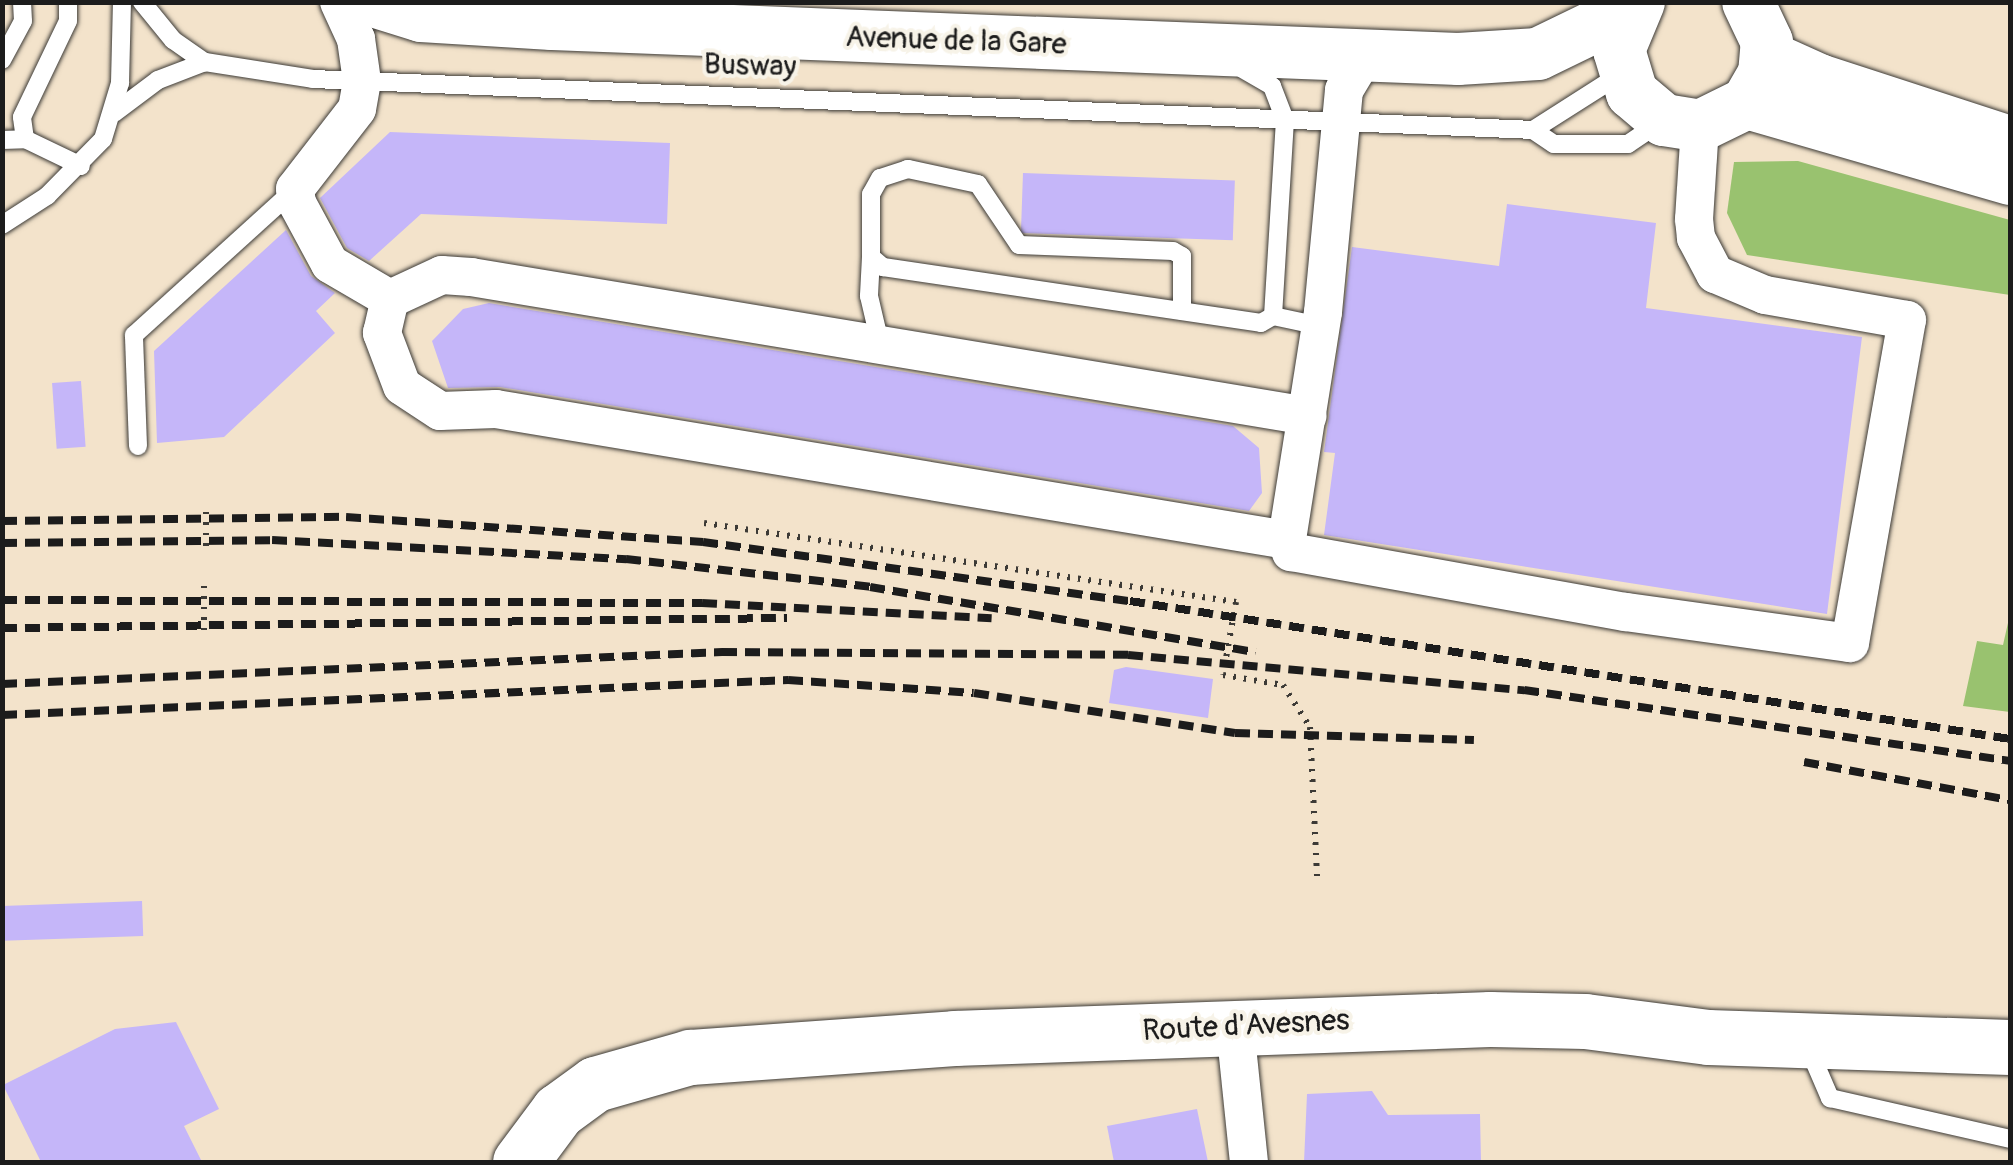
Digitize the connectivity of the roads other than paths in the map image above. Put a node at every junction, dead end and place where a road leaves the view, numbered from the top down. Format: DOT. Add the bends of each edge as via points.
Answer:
graph roads {
  1 [pos="22,2"];
  2 [pos="68,2"];
  3 [pos="122,2"];
  4 [pos="142,2"];
  5 [pos="339,2"];
  6 [pos="1637,4"];
  7 [pos="411,7"];
  8 [pos="1761,34"];
  9 [pos="1181,50"];
  10 [pos="1538,54"];
  11 [pos="1364,57"];
  12 [pos="2,60"];
  13 [pos="204,62"];
  14 [pos="1622,73"];
  15 [pos="362,81"];
  16 [pos="1917,89"];
  17 [pos="114,112"];
  18 [pos="1710,116"];
  19 [pos="1286,120"];
  20 [pos="1340,123"];
  21 [pos="1533,130"];
  22 [pos="26,139"];
  23 [pos="2,140"];
  24 [pos="2010,142"];
  25 [pos="80,166"];
  26 [pos="2010,179"];
  27 [pos="295,189"];
  28 [pos="2010,198"];
  29 [pos="2,224"];
  30 [pos="870,257"];
  31 [pos="390,299"];
  32 [pos="1182,311"];
  33 [pos="1273,316"];
  34 [pos="1320,326"];
  35 [pos="880,343"];
  36 [pos="1308,416"];
  37 [pos="138,446"];
  38 [pos="1287,540"];
  39 [pos="1235,1027"];
  40 [pos="1805,1042"];
  41 [pos="2010,1047"];
  42 [pos="2010,1139"];
  43 [pos="520,1162"];
  44 [pos="1249,1162"];
  1 -- 12 [label="lane" via="24,21"];
  2 -- 22 [label="lane" via="68,21 22,117"];
  3 -- 17 [label="lane, Busway"];
  4 -- 13 [label="lane" via="173,40"];
  5 -- 15 [label="street" via="356,38"];
  6 -- 10 [label="main road, Avenue de la Gare"];
  6 -- 14 [label="main road" via="1619,50"];
  7 -- 9 [label="main road, Avenue de la Gare"];
  8 -- 16 [label="lane"];
  8 -- 18 [label="main road"];
  8 -- 24 [label="main road" via="1820,80"];
  9 -- 11 [label="main road, Avenue de la Gare"];
  9 -- 19 [label="lane" via="1257,73 1272,86"];
  10 -- 11 [label="main road, Avenue de la Gare"];
  10 -- 14 [label="main road, Avenue de la Gare"];
  11 -- 20 [label="street" via="1344,90"];
  13 -- 15 [label="lane, Busway"];
  13 -- 17 [label="lane, Busway" via="158,80"];
  14 -- 18 [label="main road" via="1632,93"];
  14 -- 21 [label="lane"];
  15 -- 19 [label="lane, Busway"];
  15 -- 27 [label="street" via="357,109 342,134"];
  17 -- 25 [label="lane, Busway"];
  18 -- 21 [label="lane, Busway" via="1628,144 1554,144"];
  18 -- 26 [label="main road"];
  18 -- 28 [label="lane"];
  18 -- 38 [label="street" via="1696,238 1715,274 1765,295 1907,320 1850,643 1626,612 1291,552"];
  19 -- 20 [label="lane, Busway"];
  19 -- 33 [label="lane"];
  20 -- 21 [label="lane, Busway"];
  20 -- 34 [label="street"];
  22 -- 23 [label="lane"];
  22 -- 25 [label="lane"];
  25 -- 29 [label="lane, Busway"];
  27 -- 31 [label="street" via="300,217 330,264"];
  27 -- 37 [label="lane" via="134,335"];
  30 -- 32 [label="lane" via="883,267"];
  30 -- 32 [label="lane" via="871,194 880,178 908,169 978,184 1019,246 1173,251 1182,256"];
  30 -- 35 [label="lane"];
  31 -- 35 [label="street" via="442,275 471,277"];
  31 -- 38 [label="street" via="382,333 387,360 414,400 440,411 496,409"];
  32 -- 33 [label="lane" via="1261,323"];
  33 -- 34 [label="lane"];
  34 -- 36 [label="street"];
  35 -- 36 [label="street"];
  36 -- 38 [label="street"];
  39 -- 40 [label="main road, Route d'Avesnes" via="1490,1019"];
  39 -- 43 [label="main road, Route d'Avesnes" via="690,1056 594,1084 558,1111"];
  39 -- 44 [label="street"];
  40 -- 41 [label="main road, Route d'Avesnes"];
  40 -- 42 [label="lane" via="1830,1098"];
}
